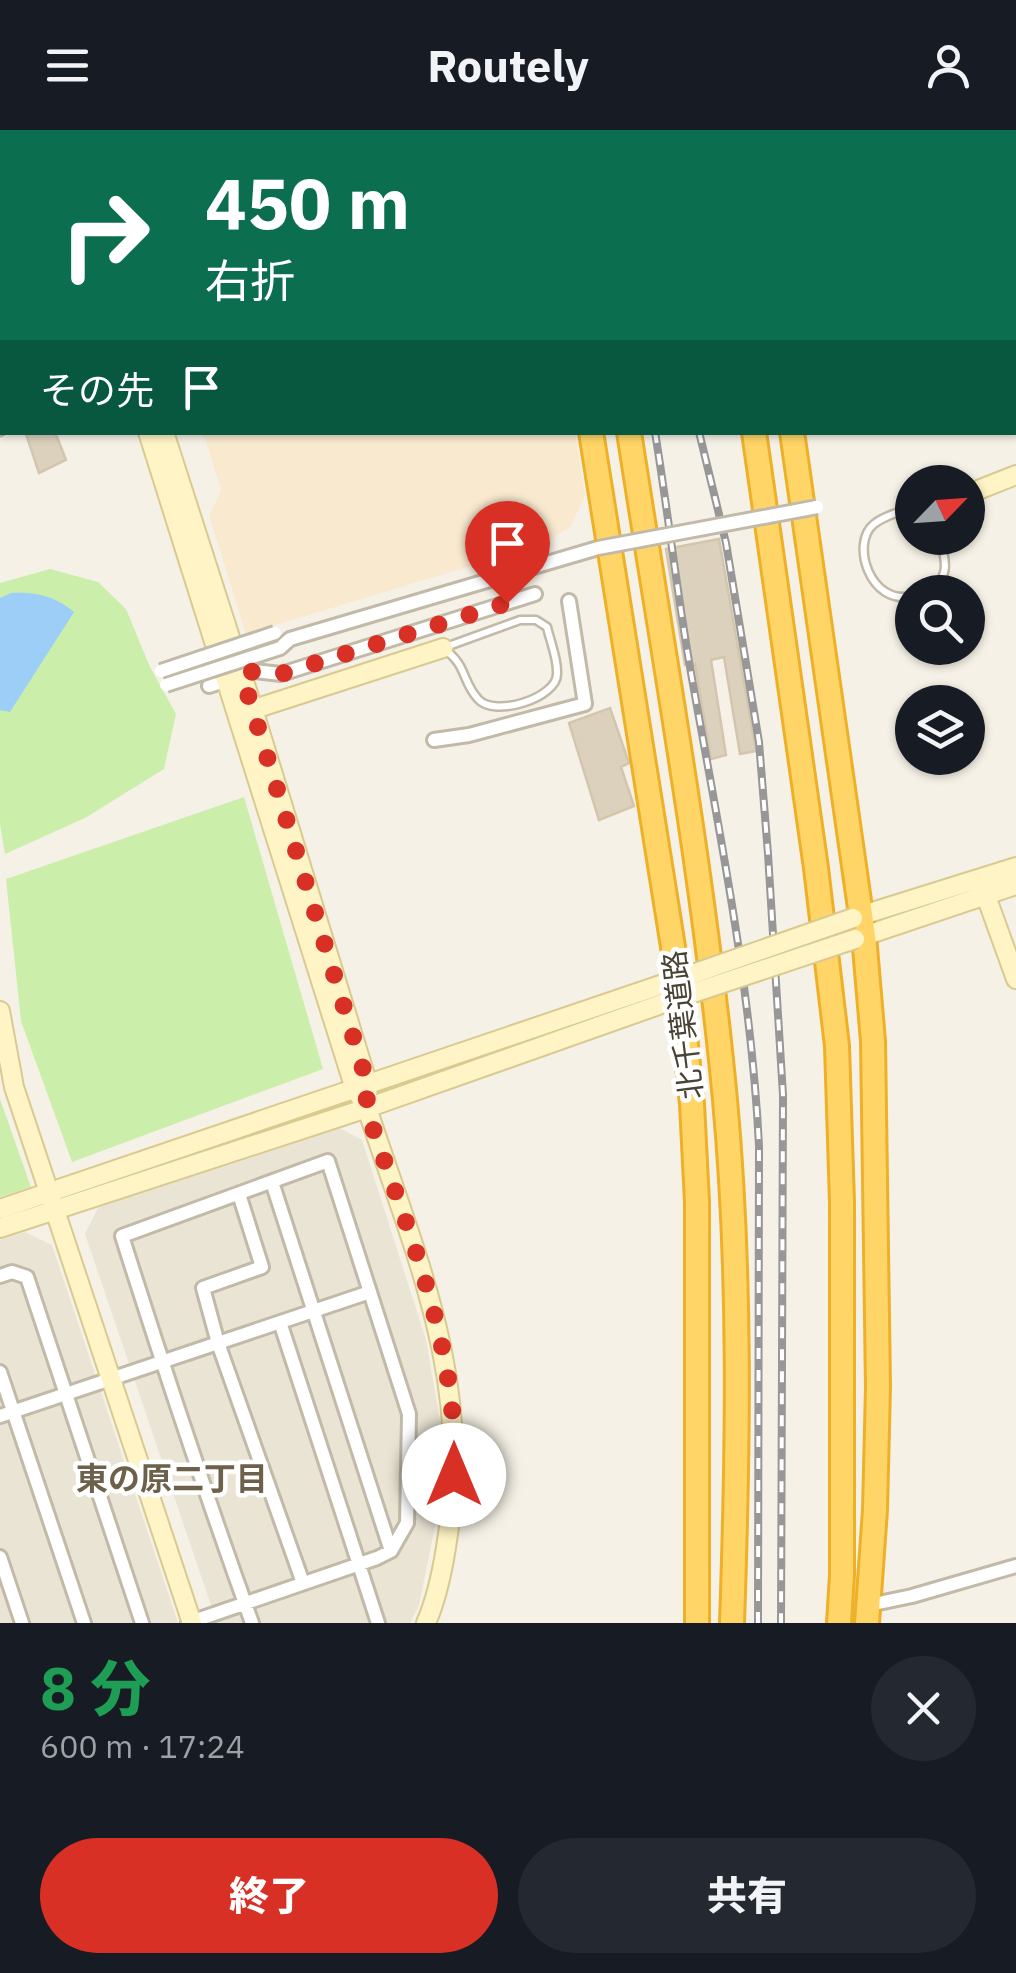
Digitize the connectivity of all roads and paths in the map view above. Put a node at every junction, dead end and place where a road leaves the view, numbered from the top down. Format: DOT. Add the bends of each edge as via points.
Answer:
graph roads {
  1 [pos="149,435"];
  2 [pos="165,435"];
  3 [pos="591,435"];
  4 [pos="628,435"];
  5 [pos="755,435"];
  6 [pos="792,435"];
  7 [pos="1016,475"];
  8 [pos="985,487"];
  9 [pos="817,507"];
  10 [pos="895,515"];
  11 [pos="535,594"];
  12 [pos="895,597"];
  13 [pos="568,601"];
  14 [pos="285,643"];
  15 [pos="443,648"];
  16 [pos="226,681"];
  17 [pos="245,712"];
  18 [pos="434,740"];
  19 [pos="1016,867"];
  20 [pos="1016,885"];
  21 [pos="986,896"];
  22 [pos="858,927"];
  23 [pos="1016,980"];
  24 [pos="683,987"];
  25 [pos="0,1012"];
  26 [pos="361,1087"];
  27 [pos="366,1108"];
  28 [pos="272,1182"];
  29 [pos="239,1194"];
  30 [pos="54,1202"];
  31 [pos="0,1209"];
  32 [pos="0,1228"];
  33 [pos="0,1276"];
  34 [pos="370,1292"];
  35 [pos="312,1311"];
  36 [pos="280,1322"];
  37 [pos="218,1343"];
  38 [pos="162,1362"];
  39 [pos="0,1372"];
  40 [pos="118,1376"];
  41 [pos="64,1394"];
  42 [pos="7,1414"];
  43 [pos="391,1551"];
  44 [pos="0,1557"];
  45 [pos="360,1564"];
  46 [pos="1016,1566"];
  47 [pos="302,1584"];
  48 [pos="245,1602"];
  49 [pos="868,1614"];
  50 [pos="191,1622"];
  51 [pos="22,1623"];
  52 [pos="84,1623"];
  53 [pos="142,1623"];
  54 [pos="252,1623"];
  55 [pos="378,1623"];
  56 [pos="426,1623"];
  57 [pos="697,1623"];
  58 [pos="732,1623"];
  59 [pos="839,1623"];
  1 -- 16 [label="street"];
  2 -- 16 [label="street"];
  3 -- 24 [label="highway, 北千葉道路"];
  4 -- 58 [label="highway, 北千葉道路" via="725,1101 737,1310"];
  5 -- 59 [label="highway" via="836,1046 842,1203"];
  6 -- 22 [label="highway"];
  7 -- 8 [label="street"];
  9 -- 14 [label="street, bridge" via="598,548"];
  10 -- 12 [label="lane" via="874,524 864,552 874,582"];
  11 -- 16 [label="street" via="281,674 254,671"];
  13 -- 18 [label="street" via="586,704"];
  14 -- 14 [label="street, bridge" via="275,633 163,678"];
  15 -- 15 [label="lane" via="536,620 547,627 558,674 541,695 510,707 488,706 478,700 459,660"];
  15 -- 17 [label="street"];
  16 -- 17 [label="street"];
  17 -- 26 [label="street"];
  19 -- 22 [label="street"];
  20 -- 21 [label="street"];
  21 -- 22 [label="street"];
  21 -- 23 [label="street"];
  22 -- 24 [label="street, bridge"];
  22 -- 49 [label="highway" via="873,1040 878,1387"];
  24 -- 26 [label="street"];
  24 -- 27 [label="street"];
  24 -- 57 [label="highway, 北千葉道路" via="697,1202"];
  25 -- 30 [label="street" via="14,1087"];
  26 -- 27 [label="street"];
  26 -- 30 [label="street"];
  27 -- 30 [label="street"];
  27 -- 56 [label="street" via="440,1330 453,1404 454,1499"];
  28 -- 29 [label="street"];
  28 -- 34 [label="street" via="328,1162"];
  28 -- 35 [label="street"];
  29 -- 37 [label="street" via="262,1267 203,1288"];
  29 -- 38 [label="street" via="122,1236"];
  30 -- 31 [label="street"];
  30 -- 32 [label="street"];
  30 -- 40 [label="street"];
  33 -- 41 [label="street" via="27,1277"];
  34 -- 35 [label="street"];
  34 -- 43 [label="street" via="409,1414 409,1512"];
  35 -- 36 [label="street"];
  35 -- 43 [label="street"];
  36 -- 37 [label="street"];
  36 -- 45 [label="street"];
  37 -- 38 [label="street"];
  37 -- 47 [label="street"];
  38 -- 40 [label="street"];
  38 -- 48 [label="street"];
  39 -- 42 [label="street"];
  40 -- 41 [label="street"];
  40 -- 50 [label="street"];
  41 -- 42 [label="street"];
  41 -- 53 [label="street"];
  42 -- 52 [label="street"];
  43 -- 45 [label="street"];
  44 -- 51 [label="street"];
  45 -- 47 [label="street"];
  45 -- 55 [label="street"];
  46 -- 49 [label="street"];
  47 -- 48 [label="street"];
  48 -- 50 [label="street"];
  48 -- 54 [label="street"];
}
